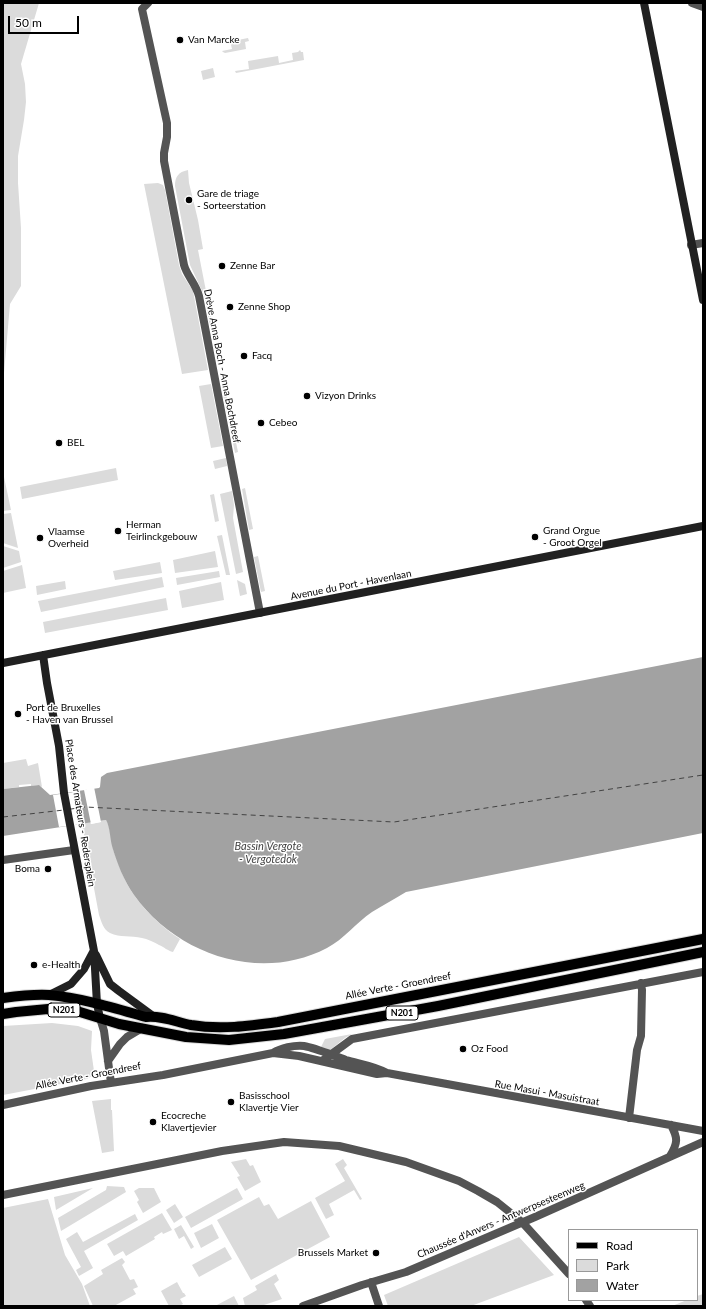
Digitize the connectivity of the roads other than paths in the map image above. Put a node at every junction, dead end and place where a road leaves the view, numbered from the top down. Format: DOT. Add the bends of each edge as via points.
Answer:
graph roads {
  1 [pos="644,3"];
  2 [pos="692,3"];
  3 [pos="145,6"];
  4 [pos="703,7"];
  5 [pos="703,243"];
  6 [pos="691,245"];
  7 [pos="703,300"];
  8 [pos="703,526"];
  9 [pos="260,613"];
  10 [pos="43,655"];
  11 [pos="3,663"];
  12 [pos="74,850"];
  13 [pos="3,860"];
  14 [pos="703,938"];
  15 [pos="94,951"];
  16 [pos="703,952"];
  17 [pos="703,972"];
  18 [pos="641,983"];
  19 [pos="49,995"];
  20 [pos="3,998"];
  21 [pos="97,1004"];
  22 [pos="3,1014"];
  23 [pos="153,1016"];
  24 [pos="100,1018"];
  25 [pos="142,1028"];
  26 [pos="273,1053"];
  27 [pos="330,1055"];
  28 [pos="108,1060"];
  29 [pos="322,1061"];
  30 [pos="388,1073"];
  31 [pos="111,1083"];
  32 [pos="3,1105"];
  33 [pos="629,1118"];
  34 [pos="671,1125"];
  35 [pos="703,1131"];
  36 [pos="703,1142"];
  37 [pos="670,1156"];
  38 [pos="3,1195"];
  39 [pos="522,1222"];
  40 [pos="568,1273"];
  41 [pos="371,1282"];
  42 [pos="303,1306"];
  43 [pos="379,1306"];
  1 -- 6 [label="street"];
  2 -- 4 [label="street"];
  3 -- 9 [label="street, Drève Anna Boch - Anna Bochdreef" via="167,123 164,161 179,246 185,269 199,296"];
  5 -- 6 [label="street"];
  6 -- 7 [label="street"];
  8 -- 9 [label="street, Avenue du Port - Havenlaan"];
  9 -- 10 [label="street, Avenue du Port - Havenlaan"];
  10 -- 11 [label="street, Avenue du Port - Havenlaan"];
  10 -- 12 [label="street, Place des Armateurs - Redersplein"];
  12 -- 13 [label="street"];
  12 -- 15 [label="street, Place des Armateurs - Redersplein"];
  14 -- 23 [label="main road, Allée Verte - Groendreef / N201" via="278,1022 228,1027 192,1025"];
  15 -- 19 [label="street" via="84,969 71,984"];
  15 -- 21 [label="street, Place des Armateurs - Redersplein"];
  15 -- 23 [label="street, Place des Armateurs - Redersplein" via="110,984"];
  16 -- 25 [label="main road, N201" via="438,1006 284,1034 229,1040 186,1037"];
  17 -- 18 [label="street"];
  18 -- 27 [label="street" via="352,1039"];
  18 -- 33 [label="street" via="641,1036"];
  19 -- 20 [label="main road, N201"];
  19 -- 21 [label="main road, N201"];
  21 -- 23 [label="main road, Allée Verte - Groendreef / N201" via="146,1017"];
  21 -- 24 [label="street, Place des Armateurs - Redersplein"];
  22 -- 24 [label="main road, N201" via="48,1009 80,1012"];
  24 -- 25 [label="main road, N201"];
  24 -- 28 [label="street, Place des Armateurs - Redersplein"];
  25 -- 28 [label="street" via="127,1037"];
  26 -- 27 [label="street, Allée Verte - Groendreef" via="303,1046"];
  26 -- 29 [label="street, Allée Verte - Groendreef"];
  26 -- 31 [label="street, Allée Verte - Groendreef"];
  27 -- 29 [label="street"];
  27 -- 30 [label="street, Rue Masui - Masuistraat" via="379,1068"];
  28 -- 31 [label="street, Place des Armateurs - Redersplein"];
  29 -- 30 [label="street, Rue Masui - Masuistraat" via="377,1074"];
  30 -- 33 [label="street, Rue Masui - Masuistraat"];
  31 -- 32 [label="street, Allée Verte - Groendreef"];
  33 -- 34 [label="street, Rue Masui - Masuistraat"];
  34 -- 35 [label="street, Rue Masui - Masuistraat"];
  34 -- 37 [label="street" via="677,1139"];
  36 -- 37 [label="street, Chaussée d'Anvers - Antwerpsesteenweg"];
  37 -- 39 [label="street, Chaussée d'Anvers - Antwerpsesteenweg"];
  38 -- 39 [label="street" via="222,1151 284,1142 339,1146 406,1162 459,1180 497,1202"];
  39 -- 40 [label="street"];
  39 -- 41 [label="street, Chaussée d'Anvers - Antwerpsesteenweg" via="406,1272"];
  41 -- 42 [label="street, Chaussée d'Anvers - Antwerpsesteenweg"];
  41 -- 43 [label="street"];
}
